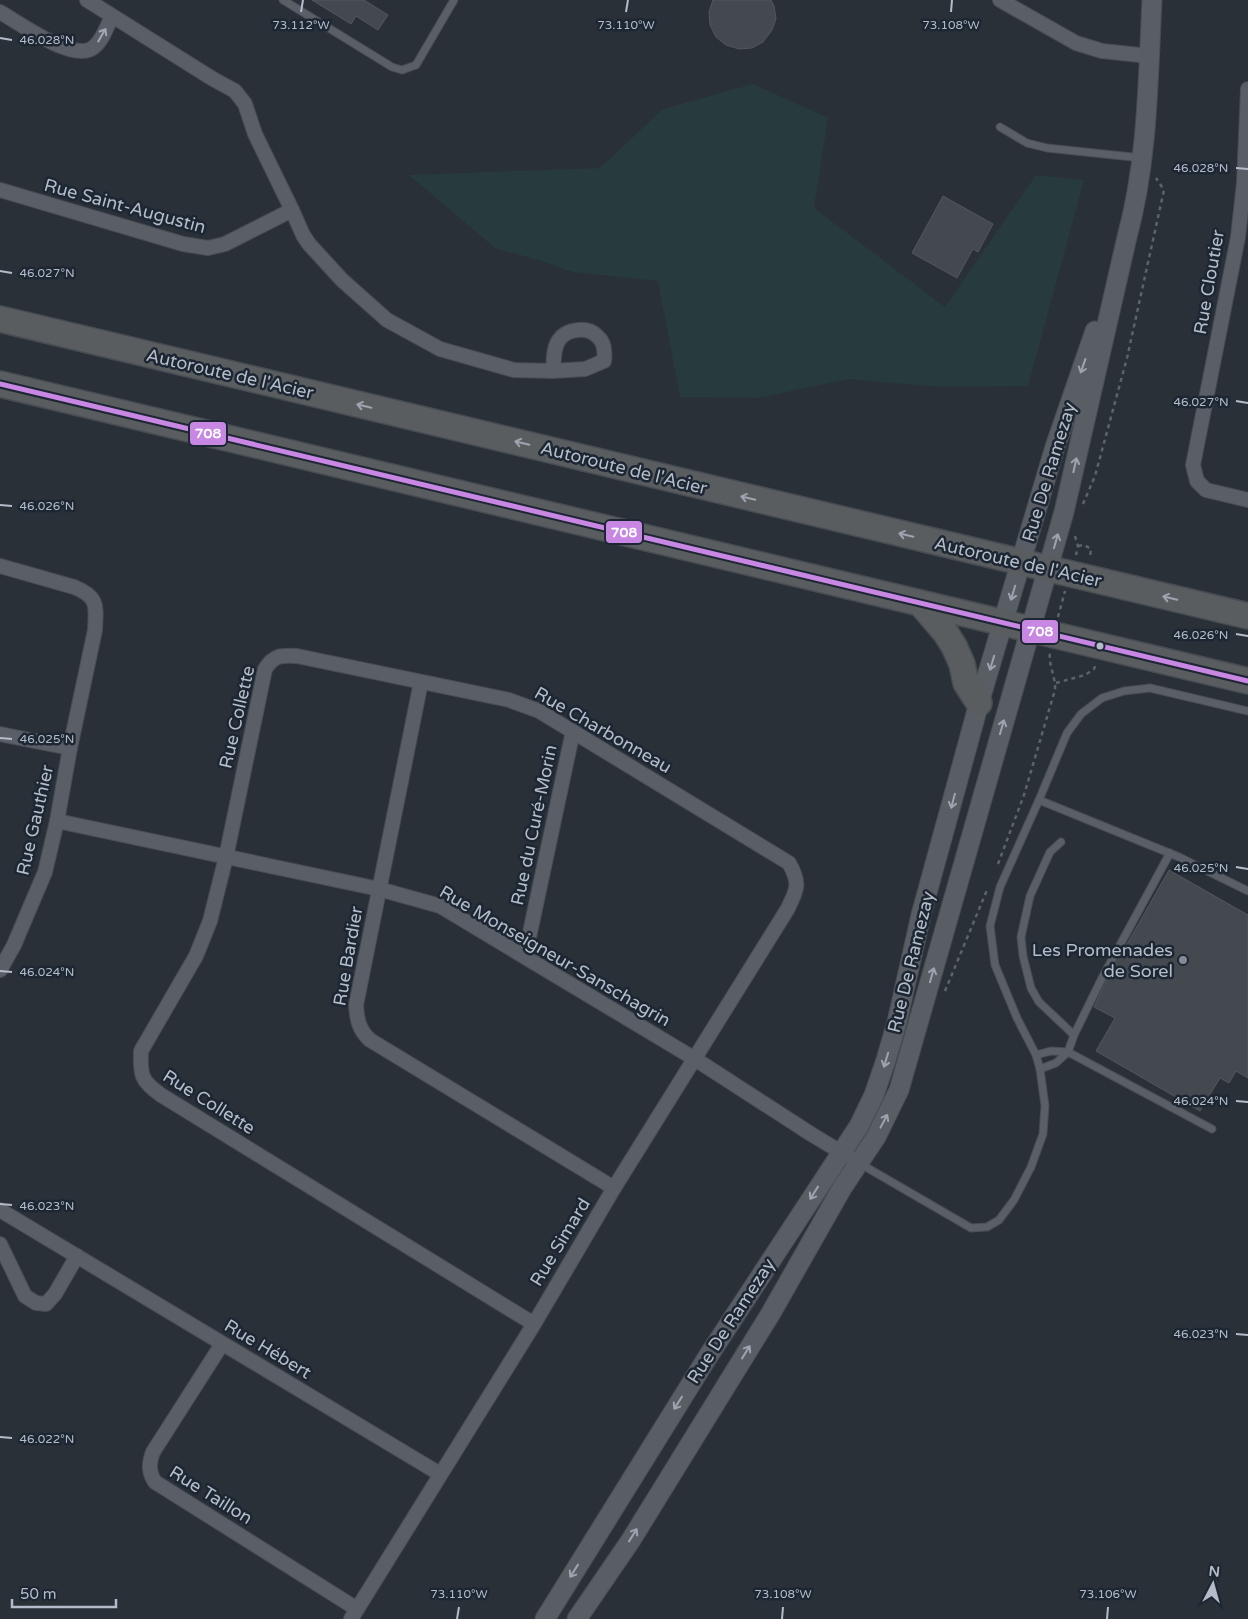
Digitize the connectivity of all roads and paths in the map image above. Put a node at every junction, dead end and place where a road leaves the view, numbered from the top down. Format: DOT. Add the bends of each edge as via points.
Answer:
graph roads {
  1 [pos="87,0"];
  2 [pos="283,0"];
  3 [pos="454,0"];
  4 [pos="1000,0"];
  5 [pos="1152,0"];
  6 [pos="0,12"];
  7 [pos="112,16"];
  8 [pos="1149,56"];
  9 [pos="1248,89"];
  10 [pos="1000,126"];
  11 [pos="1142,158"];
  12 [pos="0,190"];
  13 [pos="1164,190"];
  14 [pos="292,210"];
  15 [pos="1127,237"];
  16 [pos="0,319"];
  17 [pos="554,371"];
  18 [pos="0,384"];
  19 [pos="1248,500"];
  20 [pos="1081,510"];
  21 [pos="1075,534"];
  22 [pos="1078,546"];
  23 [pos="1076,554"];
  24 [pos="1090,558"];
  25 [pos="1022,563"];
  26 [pos="0,566"];
  27 [pos="1048,570"];
  28 [pos="1064,592"];
  29 [pos="921,604"];
  30 [pos="1248,616"];
  31 [pos="1057,623"];
  32 [pos="1004,624"];
  33 [pos="1030,630"];
  34 [pos="1050,649"];
  35 [pos="271,660"];
  36 [pos="1097,660"];
  37 [pos="1248,681"];
  38 [pos="421,682"];
  39 [pos="1055,683"];
  40 [pos="980,703"];
  41 [pos="1248,711"];
  42 [pos="573,731"];
  43 [pos="0,734"];
  44 [pos="70,748"];
  45 [pos="1039,800"];
  46 [pos="57,821"];
  47 [pos="1061,842"];
  48 [pos="1170,853"];
  49 [pos="226,857"];
  50 [pos="996,867"];
  51 [pos="798,883"];
  52 [pos="989,885"];
  53 [pos="379,889"];
  54 [pos="1248,891"];
  55 [pos="525,956"];
  56 [pos="0,970"];
  57 [pos="943,995"];
  58 [pos="1074,1035"];
  59 [pos="1068,1052"];
  60 [pos="1036,1055"];
  61 [pos="695,1059"];
  62 [pos="1040,1069"];
  63 [pos="1212,1129"];
  64 [pos="841,1152"];
  65 [pos="859,1163"];
  66 [pos="614,1188"];
  67 [pos="0,1210"];
  68 [pos="0,1244"];
  69 [pos="76,1256"];
  70 [pos="534,1324"];
  71 [pos="222,1344"];
  72 [pos="707,1358"];
  73 [pos="734,1372"];
  74 [pos="440,1474"];
  75 [pos="588,1548"];
  76 [pos="614,1562"];
  77 [pos="354,1614"];
  78 [pos="545,1619"];
  79 [pos="577,1619"];
  1 -- 7 [label="street"];
  2 -- 3 [label="lane" via="402,70 416,65"];
  4 -- 8 [label="street" via="1076,43 1109,52"];
  5 -- 8 [label="street, Rue De Ramezay"];
  6 -- 7 [label="street, one-way" via="45,39 74,51 91,49 100,41"];
  7 -- 14 [label="street" via="235,91 244,104"];
  8 -- 11 [label="street, Rue De Ramezay"];
  9 -- 19 [label="street, Rue Cloutier" via="1238,237 1193,465 1196,481 1206,490"];
  10 -- 11 [label="lane" via="1027,143 1046,148"];
  11 -- 15 [label="street, Rue De Ramezay" via="1138,195"];
  12 -- 14 [label="street, Rue Saint-Augustin" via="183,244 208,248 225,244"];
  13 -- 20 [label="path" via="1127,358 1095,476"];
  14 -- 17 [label="street" via="309,244 342,280 387,320 440,349 514,370"];
  15 -- 25 [label="street, Rue De Ramezay, one-way" via="1055,447"];
  27 -- 15 [label="street, Rue De Ramezay, one-way"];
  25 -- 16 [label="highway, Autoroute de l'Acier, one-way"];
  18 -- 29 [label="highway"];
  21 -- 22 [label="path"];
  22 -- 23 [label="path"];
  22 -- 24 [label="path" via="1091,548"];
  25 -- 27 [label="highway, Autoroute de l'Acier"];
  25 -- 32 [label="street, Rue De Ramezay, one-way"];
  26 -- 44 [label="street, Rue Gauthier" via="74,587 93,598 95,630"];
  30 -- 27 [label="highway, Autoroute de l'Acier, one-way"];
  27 -- 33 [label="street, Rue De Ramezay"];
  28 -- 31 [label="path"];
  29 -- 32 [label="highway"];
  29 -- 40 [label="highway" via="954,646 966,683"];
  32 -- 33 [label="highway"];
  32 -- 40 [label="street, Rue De Ramezay, one-way"];
  33 -- 37 [label="highway"];
  65 -- 33 [label="street, Rue De Ramezay, one-way" via="880,1130 899,1090"];
  34 -- 39 [label="path"];
  35 -- 38 [label="street, Rue Charbonneau" via="282,655 297,656"];
  35 -- 49 [label="street, Rue Collette" via="264,669"];
  36 -- 39 [label="path" via="1090,672"];
  38 -- 42 [label="street, Rue Charbonneau" via="509,700 539,711"];
  38 -- 53 [label="street, Rue Bardier"];
  39 -- 50 [label="path" via="1024,795"];
  40 -- 64 [label="street, Rue De Ramezay, one-way" via="921,915 886,1060 867,1109"];
  41 -- 45 [label="lane" via="1150,688 1102,698 1081,714 1067,733"];
  42 -- 51 [label="street, Rue Charbonneau" via="789,863"];
  42 -- 55 [label="street, Rue du Curé-Morin"];
  43 -- 44 [label="street"];
  44 -- 46 [label="street, Rue Gauthier"];
  45 -- 48 [label="lane"];
  45 -- 60 [label="lane" via="1000,887 990,926 995,965"];
  46 -- 49 [label="street, Rue Monseigneur-Sanschagrin"];
  46 -- 56 [label="street, Rue Gauthier" via="45,872 14,946"];
  47 -- 58 [label="lane" via="1050,852 1030,896 1021,937 1031,988 1039,1002"];
  48 -- 54 [label="lane"];
  48 -- 58 [label="lane"];
  49 -- 53 [label="street, Rue Monseigneur-Sanschagrin"];
  49 -- 70 [label="street, Rue Collette" via="210,921 196,956 141,1051 140,1068 146,1084"];
  51 -- 61 [label="street, Rue Simard" via="787,910"];
  52 -- 57 [label="path"];
  53 -- 55 [label="street, Rue Monseigneur-Sanschagrin" via="440,906"];
  53 -- 66 [label="street, Rue Bardier" via="356,1005 362,1032 370,1040"];
  55 -- 61 [label="street, Rue Monseigneur-Sanschagrin"];
  58 -- 59 [label="lane"];
  59 -- 60 [label="lane" via="1051,1051"];
  59 -- 62 [label="lane" via="1056,1063"];
  59 -- 63 [label="lane"];
  60 -- 62 [label="lane"];
  61 -- 64 [label="street, Rue Monseigneur-Sanschagrin"];
  61 -- 66 [label="street, Rue Simard"];
  62 -- 65 [label="lane" via="1045,1106 1043,1134 1014,1200 999,1220 987,1227 970,1228"];
  64 -- 65 [label="street, Rue Monseigneur-Sanschagrin"];
  64 -- 72 [label="street, Rue De Ramezay, one-way"];
  73 -- 65 [label="street, Rue De Ramezay, one-way"];
  66 -- 70 [label="street, Rue Simard"];
  67 -- 69 [label="street, Rue Hébert"];
  68 -- 69 [label="street" via="25,1296 36,1303 46,1304 55,1294"];
  69 -- 71 [label="street, Rue Hébert"];
  70 -- 74 [label="street, Rue Simard"];
  71 -- 74 [label="street, Rue Hébert"];
  71 -- 77 [label="street, Rue Taillon" via="153,1452 149,1470 152,1478"];
  72 -- 73 [label="street"];
  72 -- 75 [label="street, Rue De Ramezay, one-way"];
  76 -- 73 [label="street, Rue De Ramezay, one-way" via="631,1540"];
  74 -- 77 [label="street, Rue Simard"];
  75 -- 76 [label="street"];
  75 -- 78 [label="street, Rue De Ramezay, one-way"];
  76 -- 79 [label="street, Rue De Ramezay"];
}
